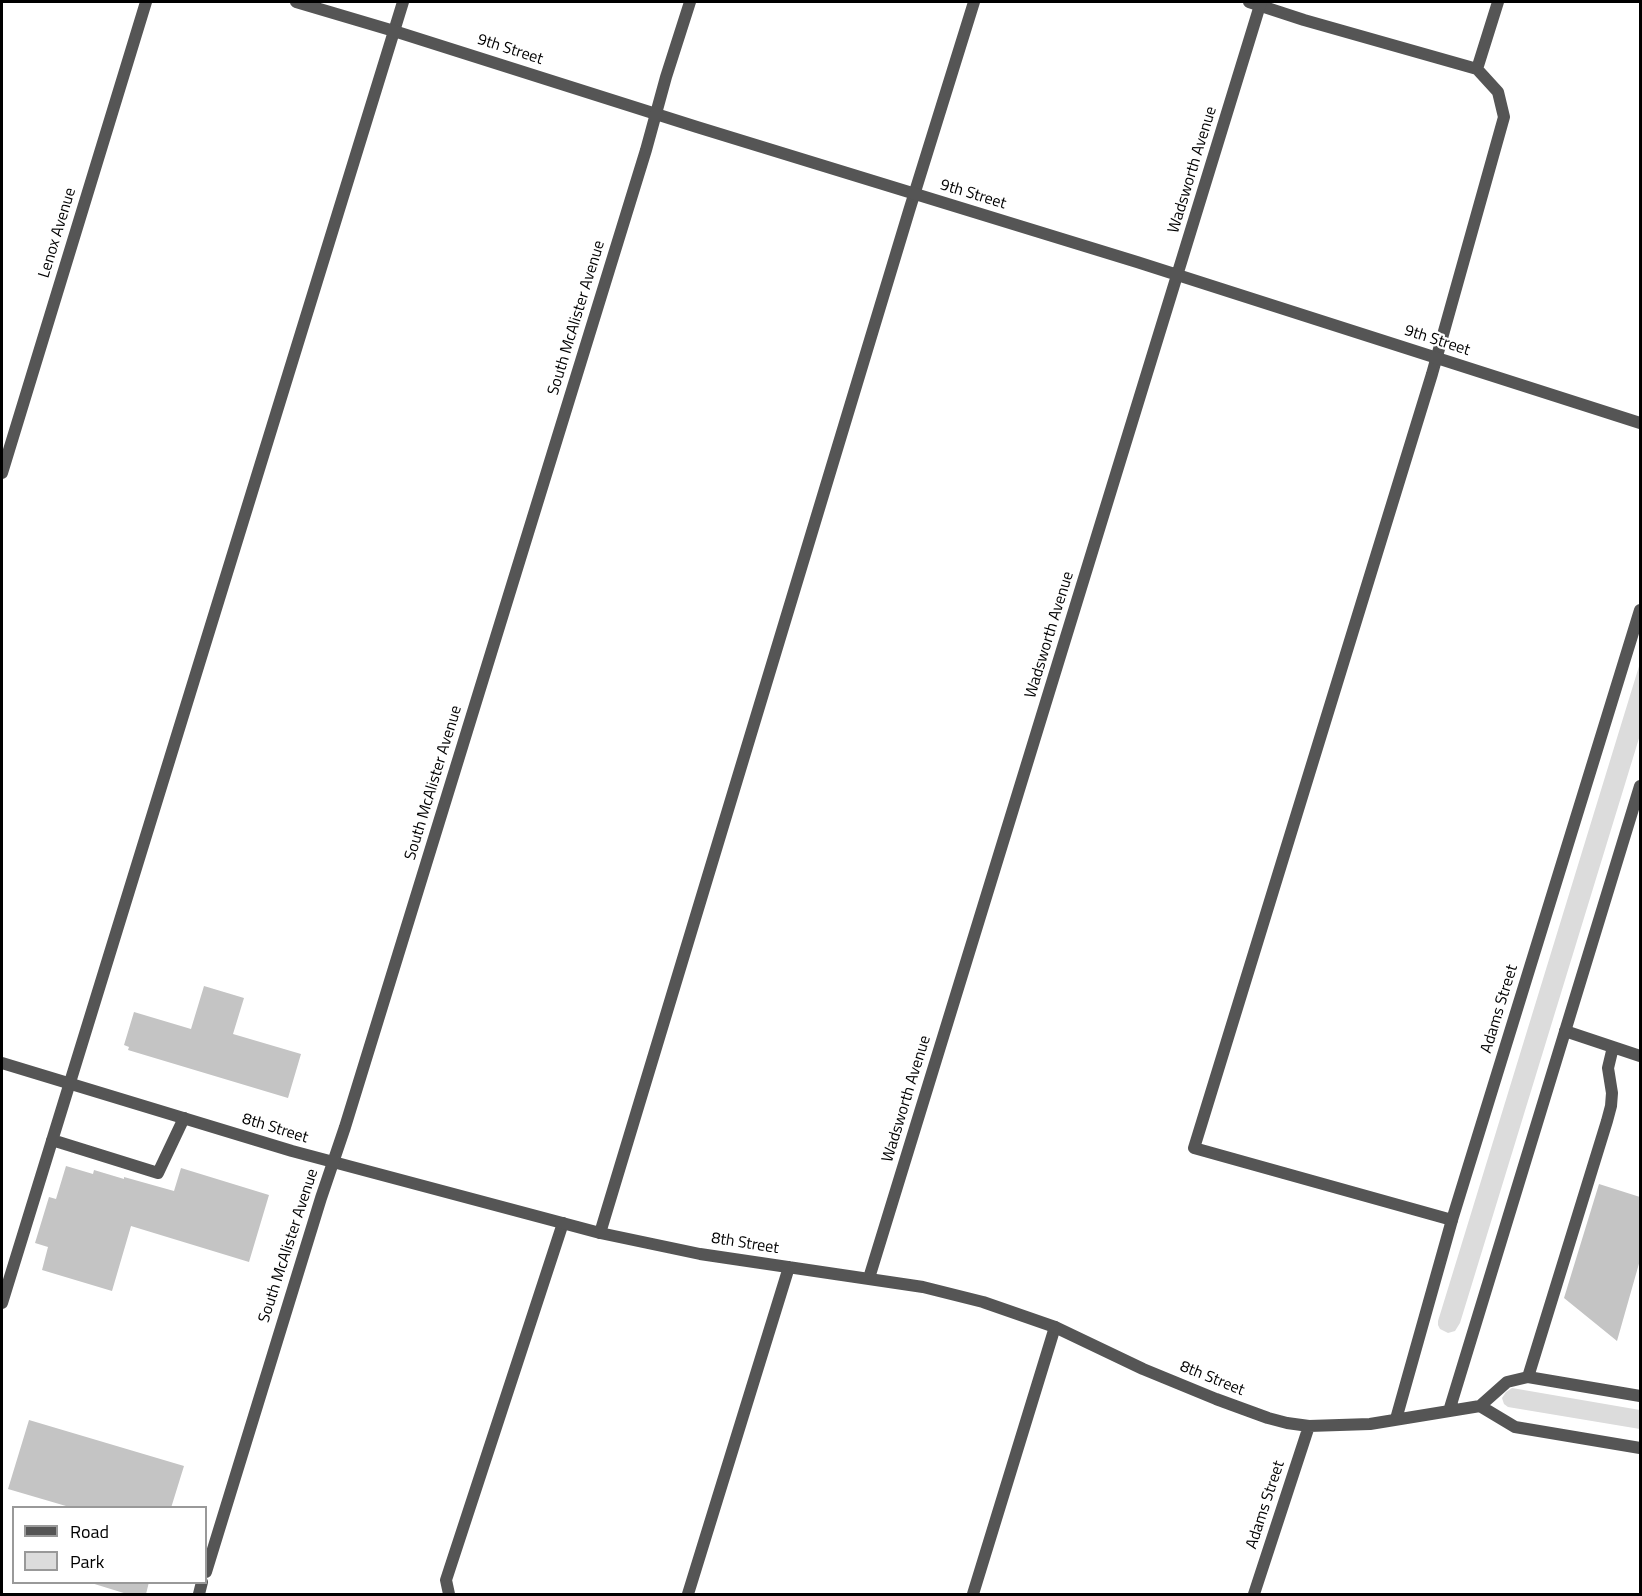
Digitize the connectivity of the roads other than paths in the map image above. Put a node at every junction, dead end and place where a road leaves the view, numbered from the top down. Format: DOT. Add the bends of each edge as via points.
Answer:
graph roads {
  1 [pos="146,2"];
  2 [pos="296,2"];
  3 [pos="403,2"];
  4 [pos="690,2"];
  5 [pos="974,2"];
  6 [pos="1498,2"];
  7 [pos="1257,3"];
  8 [pos="394,31"];
  9 [pos="1477,69"];
  10 [pos="656,114"];
  11 [pos="914,194"];
  12 [pos="1178,276"];
  13 [pos="1436,358"];
  14 [pos="1641,423"];
  15 [pos="2,473"];
  16 [pos="1641,610"];
  17 [pos="1641,786"];
  18 [pos="1565,1031"];
  19 [pos="1613,1047"];
  20 [pos="1641,1056"];
  21 [pos="2,1063"];
  22 [pos="69,1083"];
  23 [pos="184,1119"];
  24 [pos="52,1140"];
  25 [pos="333,1163"];
  26 [pos="1452,1220"];
  27 [pos="563,1223"];
  28 [pos="600,1233"];
  29 [pos="789,1268"];
  30 [pos="869,1278"];
  31 [pos="2,1303"];
  32 [pos="1055,1327"];
  33 [pos="1528,1377"];
  34 [pos="1641,1396"];
  35 [pos="1480,1406"];
  36 [pos="1449,1411"];
  37 [pos="1395,1419"];
  38 [pos="1309,1426"];
  39 [pos="1641,1448"];
  40 [pos="207,1569"];
  41 [pos="449,1594"];
  42 [pos="688,1594"];
  43 [pos="973,1594"];
  44 [pos="1254,1594"];
  1 -- 15 [label="street, Lenox Avenue"];
  2 -- 8 [label="street, 9th Street"];
  3 -- 8 [label="street"];
  4 -- 10 [label="street, South McAlister Avenue"];
  5 -- 11 [label="street"];
  6 -- 9 [label="street"];
  7 -- 9 [label="street"];
  7 -- 12 [label="street, Wadsworth Avenue"];
  8 -- 10 [label="street, 9th Street"];
  8 -- 22 [label="street"];
  9 -- 13 [label="street" via="1498,92 1504,117"];
  10 -- 11 [label="street, 9th Street"];
  10 -- 25 [label="street, South McAlister Avenue"];
  11 -- 12 [label="street, 9th Street"];
  11 -- 28 [label="street"];
  12 -- 13 [label="street, 9th Street"];
  12 -- 30 [label="street, Wadsworth Avenue"];
  13 -- 14 [label="street, 9th Street"];
  13 -- 26 [label="street" via="1194,1148"];
  16 -- 26 [label="street, Adams Street"];
  17 -- 18 [label="street"];
  18 -- 19 [label="street"];
  18 -- 36 [label="street"];
  19 -- 20 [label="street"];
  19 -- 33 [label="street" via="1608,1068 1611,1106"];
  21 -- 22 [label="street, 8th Street"];
  22 -- 23 [label="street, 8th Street"];
  22 -- 24 [label="street"];
  23 -- 24 [label="street" via="159,1173"];
  23 -- 25 [label="street, 8th Street"];
  24 -- 31 [label="street"];
  25 -- 27 [label="street, 8th Street"];
  25 -- 40 [label="street, South McAlister Avenue"];
  26 -- 37 [label="street, Adams Street"];
  27 -- 28 [label="street, 8th Street"];
  27 -- 41 [label="street" via="447,1580"];
  28 -- 29 [label="street, 8th Street"];
  29 -- 30 [label="street, 8th Street"];
  29 -- 42 [label="street"];
  30 -- 32 [label="street, 8th Street" via="983,1302"];
  32 -- 38 [label="street, 8th Street" via="1216,1399 1268,1418"];
  32 -- 43 [label="street"];
  33 -- 34 [label="street"];
  33 -- 35 [label="street" via="1507,1382"];
  35 -- 36 [label="street, 8th Street"];
  35 -- 39 [label="street" via="1515,1427"];
  36 -- 37 [label="street, 8th Street"];
  37 -- 38 [label="street, 8th Street"];
  38 -- 44 [label="street, Adams Street"];
}
